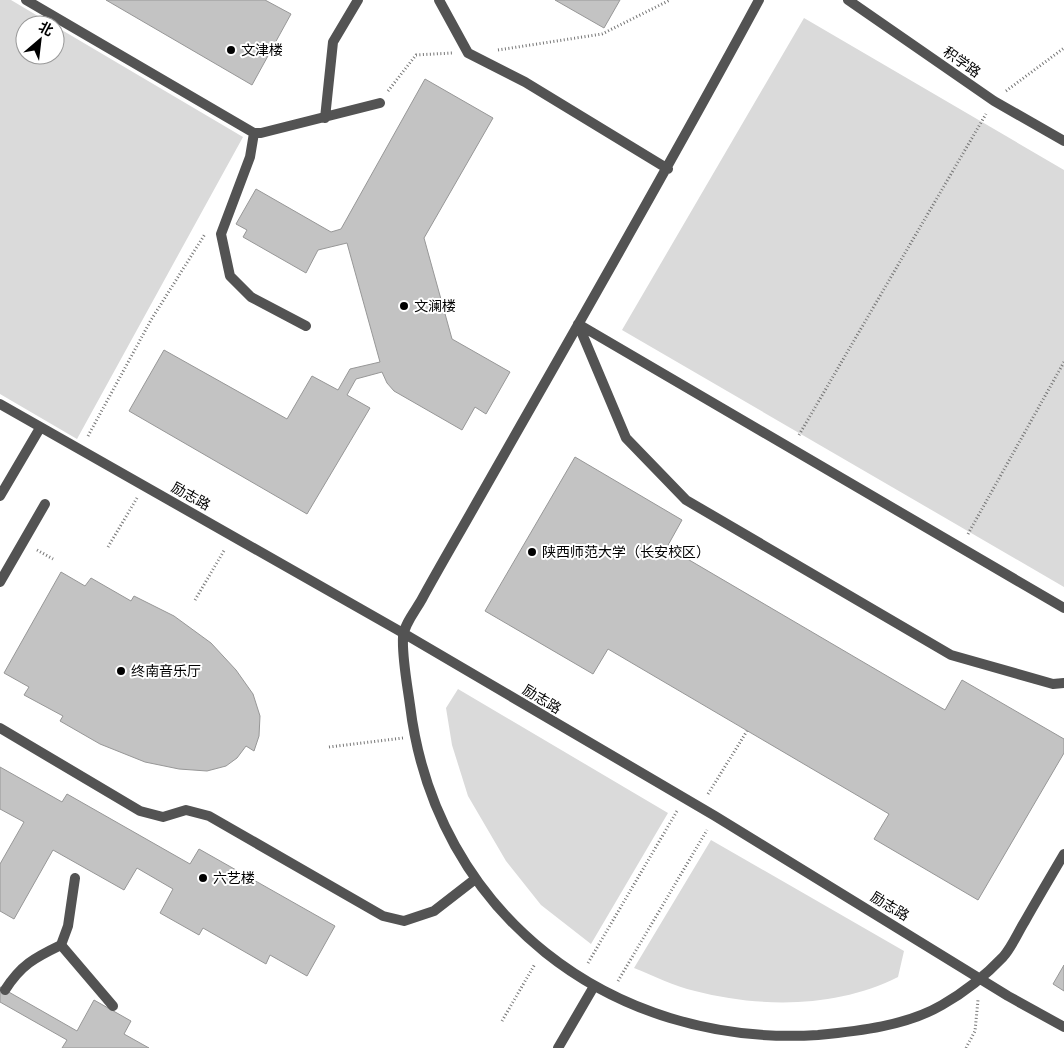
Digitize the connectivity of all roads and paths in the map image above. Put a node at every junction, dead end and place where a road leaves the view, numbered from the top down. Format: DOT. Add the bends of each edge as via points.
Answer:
graph roads {
  1 [pos="26,0"];
  2 [pos="358,0"];
  3 [pos="439,0"];
  4 [pos="670,0"];
  5 [pos="759,0"];
  6 [pos="848,0"];
  7 [pos="1064,48"];
  8 [pos="468,53"];
  9 [pos="994,101"];
  10 [pos="380,103"];
  11 [pos="325,118"];
  12 [pos="254,132"];
  13 [pos="1064,141"];
  14 [pos="668,169"];
  15 [pos="224,225"];
  16 [pos="578,324"];
  17 [pos="306,326"];
  18 [pos="1064,362"];
  19 [pos="0,404"];
  20 [pos="40,428"];
  21 [pos="791,449"];
  22 [pos="80,451"];
  23 [pos="0,496"];
  24 [pos="45,504"];
  25 [pos="128,512"];
  26 [pos="108,547"];
  27 [pos="961,548"];
  28 [pos="216,564"];
  29 [pos="0,582"];
  30 [pos="195,600"];
  31 [pos="1064,608"];
  32 [pos="402,633"];
  33 [pos="1064,683"];
  34 [pos="0,728"];
  35 [pos="747,730"];
  36 [pos="414,737"];
  37 [pos="329,747"];
  38 [pos="684,800"];
  39 [pos="700,808"];
  40 [pos="715,816"];
  41 [pos="1064,854"];
  42 [pos="75,878"];
  43 [pos="474,880"];
  44 [pos="61,945"];
  45 [pos="542,953"];
  46 [pos="980,977"];
  47 [pos="578,978"];
  48 [pos="593,988"];
  49 [pos="5,990"];
  50 [pos="609,997"];
  51 [pos="113,1006"];
  52 [pos="502,1021"];
  53 [pos="1064,1027"];
  54 [pos="558,1048"];
  55 [pos="966,1048"];
  1 -- 12 [label="street"];
  2 -- 11 [label="street" via="334,42"];
  3 -- 8 [label="street"];
  4 -- 8 [label="path" via="602,34"];
  5 -- 14 [label="street"];
  6 -- 9 [label="street, 积学路"];
  7 -- 9 [label="path"];
  8 -- 10 [label="path" via="416,55"];
  8 -- 14 [label="street" via="525,82"];
  9 -- 13 [label="street, 积学路"];
  9 -- 21 [label="path"];
  10 -- 11 [label="street"];
  11 -- 12 [label="street"];
  12 -- 15 [label="street" via="250,157"];
  14 -- 16 [label="street"];
  15 -- 17 [label="street" via="221,234 230,276 251,297"];
  15 -- 22 [label="path" via="209,227 151,320"];
  16 -- 21 [label="street"];
  16 -- 32 [label="street"];
  16 -- 33 [label="street" via="626,438 686,500 951,655 1053,684"];
  18 -- 27 [label="path"];
  19 -- 20 [label="street, 励志路"];
  20 -- 22 [label="street, 励志路"];
  20 -- 23 [label="street"];
  21 -- 27 [label="street"];
  22 -- 32 [label="street, 励志路"];
  24 -- 29 [label="street"];
  25 -- 26 [label="path"];
  27 -- 31 [label="street"];
  28 -- 30 [label="path"];
  32 -- 36 [label="street"];
  32 -- 38 [label="street, 励志路"];
  34 -- 43 [label="street" via="140,811 163,816 186,810 209,816 383,916 404,921 434,911"];
  35 -- 39 [label="path"];
  36 -- 37 [label="path"];
  36 -- 43 [label="street" via="428,791"];
  38 -- 39 [label="street, 励志路"];
  38 -- 47 [label="path"];
  39 -- 40 [label="street, 励志路"];
  40 -- 46 [label="street, 励志路"];
  40 -- 50 [label="path"];
  41 -- 46 [label="street" via="1005,955"];
  42 -- 44 [label="street" via="68,926"];
  43 -- 45 [label="street" via="504,917"];
  44 -- 49 [label="street" via="36,957 17,972"];
  44 -- 51 [label="street"];
  45 -- 47 [label="street"];
  45 -- 52 [label="path"];
  46 -- 50 [label="street" via="941,1006 898,1022 852,1032 801,1037 751,1037 701,1031 650,1016"];
  46 -- 53 [label="street, 励志路"];
  46 -- 55 [label="path" via="975,1031"];
  47 -- 48 [label="street"];
  48 -- 50 [label="street"];
  48 -- 54 [label="street"];
}
